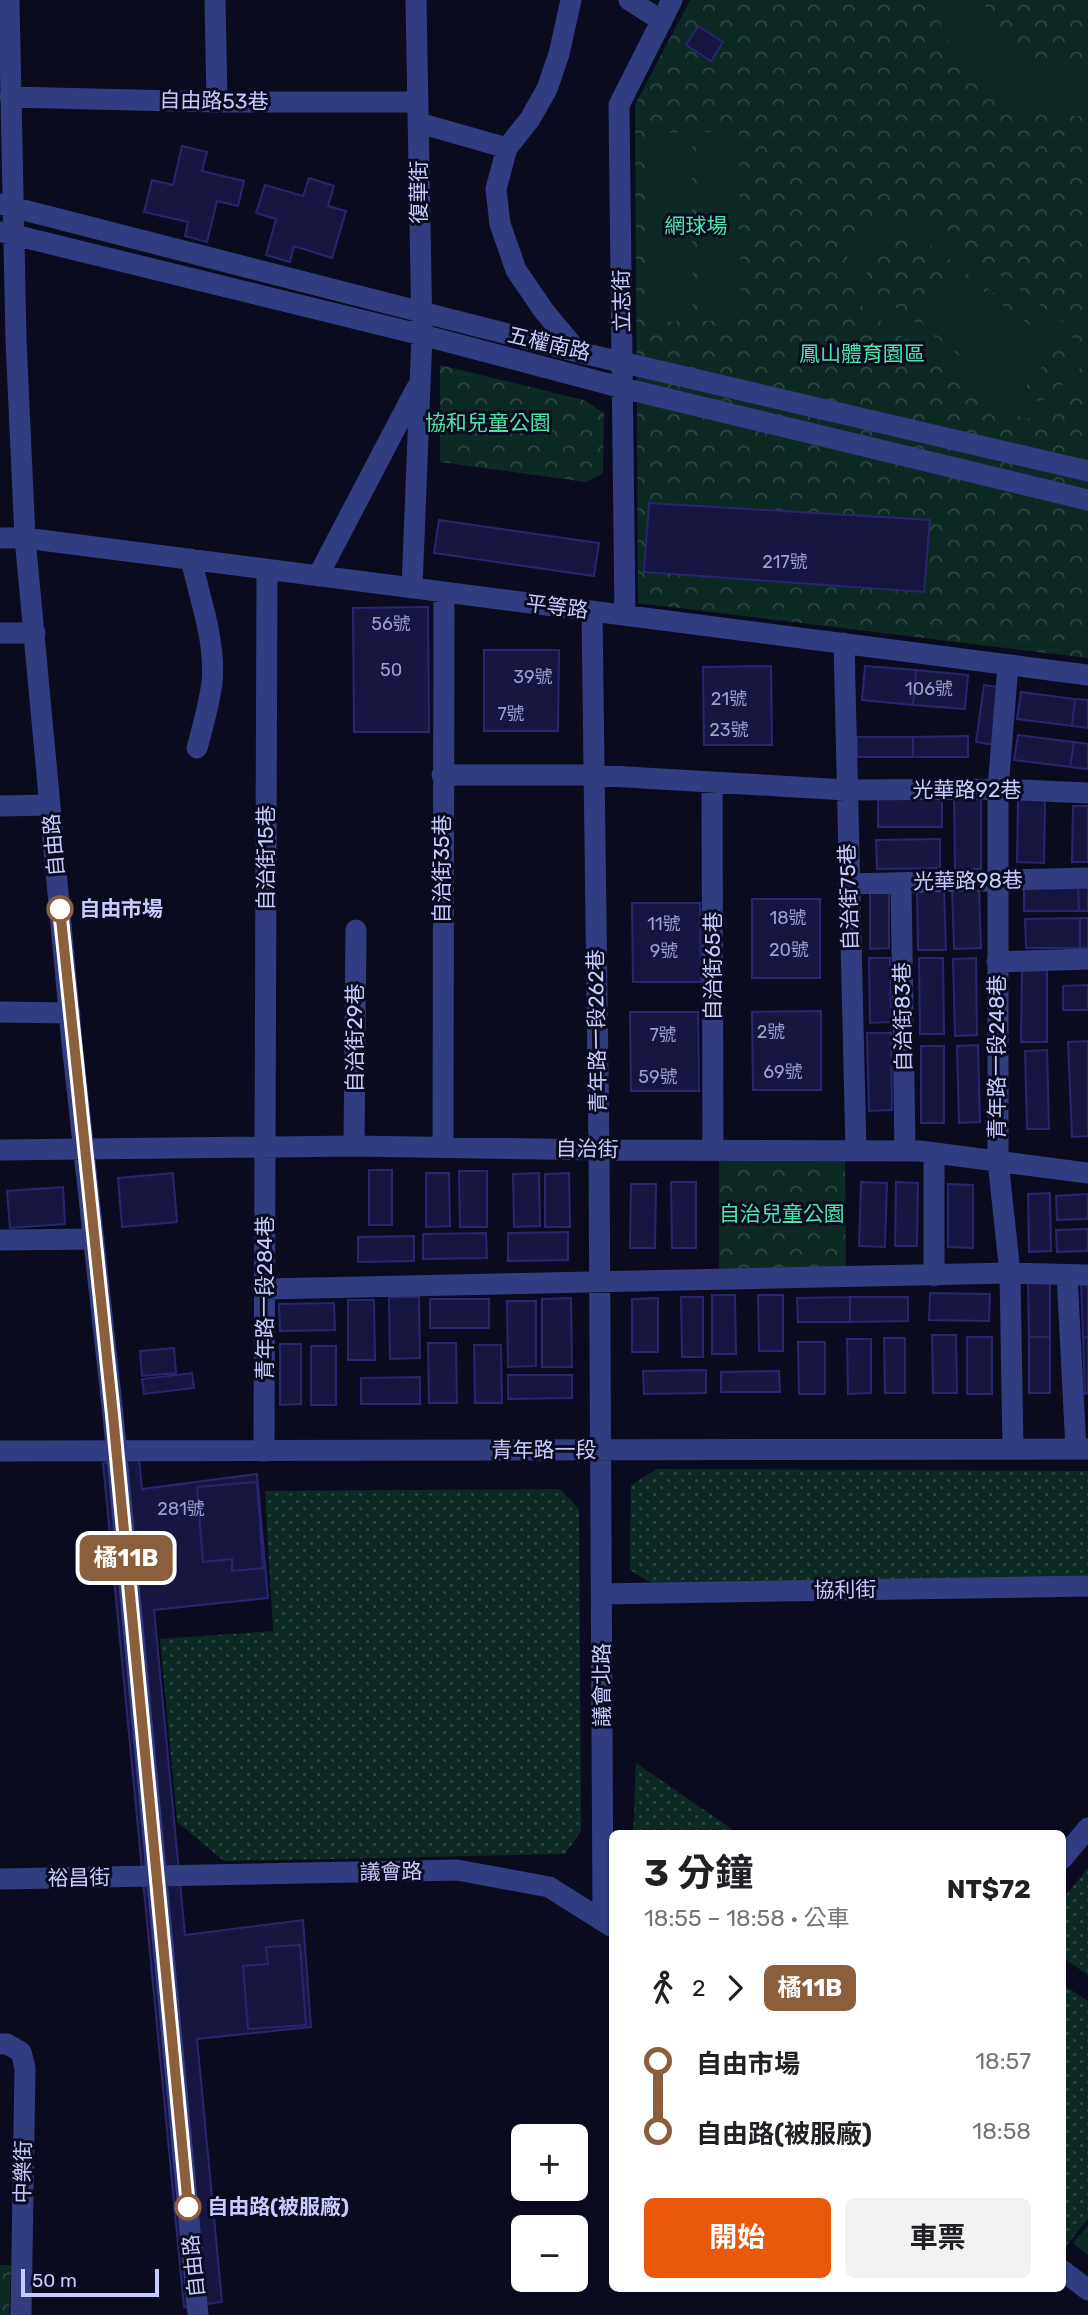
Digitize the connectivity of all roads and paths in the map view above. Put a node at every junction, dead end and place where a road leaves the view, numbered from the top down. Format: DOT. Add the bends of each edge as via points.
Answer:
graph roads {
  1 [pos="9,0"];
  2 [pos="215,0"];
  3 [pos="416,0"];
  4 [pos="571,0"];
  5 [pos="629,0"];
  6 [pos="672,0"];
  7 [pos="662,21"];
  8 [pos="10,97"];
  9 [pos="217,102"];
  10 [pos="419,113"];
  11 [pos="507,148"];
  12 [pos="6,206"];
  13 [pos="7,233"];
  14 [pos="421,324"];
  15 [pos="578,352"];
  16 [pos="622,361"];
  17 [pos="419,383"];
  18 [pos="623,387"];
  19 [pos="1088,471"];
  20 [pos="1088,500"];
  21 [pos="0,538"];
  22 [pos="25,538"];
  23 [pos="191,559"];
  24 [pos="267,569"];
  25 [pos="318,576"];
  26 [pos="412,588"];
  27 [pos="444,592"];
  28 [pos="592,611"];
  29 [pos="625,615"];
  30 [pos="0,633"];
  31 [pos="35,633"];
  32 [pos="844,643"];
  33 [pos="1008,665"];
  34 [pos="1088,675"];
  35 [pos="197,748"];
  36 [pos="442,775"];
  37 [pos="593,775"];
  38 [pos="712,782"];
  39 [pos="998,789"];
  40 [pos="846,790"];
  41 [pos="1088,793"];
  42 [pos="50,805"];
  43 [pos="0,806"];
  44 [pos="1088,878"];
  45 [pos="997,880"];
  46 [pos="901,883"];
  47 [pos="848,884"];
  48 [pos="356,930"];
  49 [pos="1088,959"];
  50 [pos="997,962"];
  51 [pos="0,1012"];
  52 [pos="69,1013"];
  53 [pos="265,1146"];
  54 [pos="354,1146"];
  55 [pos="443,1146"];
  56 [pos="85,1149"];
  57 [pos="0,1150"];
  58 [pos="598,1150"];
  59 [pos="713,1150"];
  60 [pos="856,1151"];
  61 [pos="905,1151"];
  62 [pos="934,1153"];
  63 [pos="998,1161"];
  64 [pos="1088,1173"];
  65 [pos="94,1239"];
  66 [pos="0,1240"];
  67 [pos="1010,1273"];
  68 [pos="1078,1275"];
  69 [pos="934,1276"];
  70 [pos="598,1283"];
  71 [pos="265,1289"];
  72 [pos="1013,1449"];
  73 [pos="1082,1449"];
  74 [pos="599,1450"];
  75 [pos="0,1451"];
  76 [pos="116,1451"];
  77 [pos="264,1451"];
  78 [pos="1088,1586"];
  79 [pos="602,1594"];
  80 [pos="1088,1828"];
  81 [pos="1066,1853"];
  82 [pos="157,1877"];
  83 [pos="0,1879"];
  84 [pos="608,1923"];
  85 [pos="0,2044"];
  86 [pos="1066,2273"];
  87 [pos="1088,2290"];
  88 [pos="22,2315"];
  89 [pos="198,2315"];
  1 -- 8 [label="street, 自由路"];
  2 -- 9 [label="street"];
  3 -- 10 [label="street, 復華街"];
  4 -- 11 [label="street" via="547,89"];
  5 -- 7 [label="street"];
  6 -- 7 [label="street, 立志街"];
  7 -- 16 [label="street, 立志街" via="618,105"];
  8 -- 9 [label="street, 自由路53巷"];
  8 -- 12 [label="street, 自由路"];
  9 -- 10 [label="street, 自由路53巷"];
  10 -- 11 [label="street, 自由路53巷"];
  10 -- 14 [label="street, 復華街"];
  11 -- 15 [label="street" via="496,189 500,224 512,259 544,311"];
  12 -- 13 [label="street, 自由路"];
  12 -- 14 [label="street, 五權南路"];
  13 -- 14 [label="street, 五權南路"];
  13 -- 22 [label="street, 自由路"];
  14 -- 15 [label="street, 五權南路"];
  14 -- 17 [label="street, 復華街"];
  14 -- 18 [label="street, 五權南路"];
  15 -- 16 [label="street, 五權南路"];
  16 -- 18 [label="street, 立志街"];
  16 -- 19 [label="street, 五權南路"];
  17 -- 25 [label="street, 復華街"];
  17 -- 26 [label="street, 復華街"];
  18 -- 20 [label="street, 五權南路"];
  18 -- 29 [label="street, 立志街"];
  21 -- 22 [label="street, 平等路"];
  22 -- 23 [label="street, 平等路"];
  22 -- 31 [label="street, 自由路"];
  23 -- 24 [label="street, 平等路"];
  23 -- 35 [label="street" via="211,652 212,681"];
  24 -- 25 [label="street, 平等路"];
  24 -- 53 [label="street, 自治街15巷"];
  25 -- 26 [label="street, 平等路"];
  26 -- 27 [label="street, 平等路"];
  27 -- 28 [label="street, 平等路"];
  27 -- 36 [label="street, 自治街35巷"];
  28 -- 29 [label="street, 平等路"];
  28 -- 37 [label="street, 青年路一段262巷"];
  29 -- 32 [label="street, 平等路"];
  30 -- 31 [label="street"];
  31 -- 42 [label="street, 自由路"];
  32 -- 33 [label="street, 平等路"];
  32 -- 40 [label="street, 自治街75巷"];
  33 -- 34 [label="street, 平等路"];
  33 -- 39 [label="street, 青年路一段248巷"];
  36 -- 37 [label="street, 光華路92巷"];
  36 -- 55 [label="street, 自治街35巷"];
  37 -- 38 [label="street, 光華路92巷"];
  37 -- 58 [label="street, 青年路一段262巷"];
  38 -- 40 [label="street, 光華路92巷"];
  38 -- 59 [label="street, 自治街65巷"];
  39 -- 40 [label="street, 光華路92巷"];
  39 -- 41 [label="street, 光華路92巷"];
  39 -- 45 [label="street, 青年路一段248巷"];
  40 -- 47 [label="street, 自治街75巷"];
  42 -- 43 [label="street"];
  42 -- 52 [label="street, 自由路"];
  44 -- 45 [label="street, 光華路98巷"];
  45 -- 46 [label="street, 光華路98巷"];
  45 -- 50 [label="street, 青年路一段248巷"];
  46 -- 47 [label="street, 光華路98巷"];
  46 -- 61 [label="street, 自治街83巷"];
  47 -- 60 [label="street, 自治街75巷"];
  48 -- 54 [label="street, 自治街29巷"];
  49 -- 50 [label="street"];
  50 -- 63 [label="street, 青年路一段248巷"];
  51 -- 52 [label="street"];
  52 -- 56 [label="street, 自由路"];
  53 -- 54 [label="street, 自治街"];
  53 -- 56 [label="street, 自治街"];
  53 -- 71 [label="street, 青年路一段284巷"];
  54 -- 55 [label="street, 自治街"];
  55 -- 58 [label="street, 自治街"];
  56 -- 57 [label="street, 自治街"];
  56 -- 65 [label="street, 自由路"];
  58 -- 59 [label="street, 自治街"];
  58 -- 70 [label="street, 青年路一段262巷"];
  59 -- 60 [label="street, 自治街"];
  60 -- 61 [label="street, 自治街"];
  61 -- 62 [label="street, 自治街"];
  62 -- 63 [label="street, 自治街"];
  62 -- 69 [label="street"];
  63 -- 64 [label="street, 自治街"];
  63 -- 67 [label="street, 青年路一段248巷"];
  65 -- 66 [label="street"];
  65 -- 76 [label="street, 自由路"];
  67 -- 68 [label="street"];
  67 -- 69 [label="street"];
  67 -- 72 [label="street, 青年路一段248巷"];
  68 -- 73 [label="street"];
  69 -- 70 [label="street"];
  70 -- 71 [label="street"];
  70 -- 74 [label="street, 青年路一段262巷"];
  71 -- 77 [label="street, 青年路一段284巷"];
  72 -- 73 [label="street, 青年路一段"];
  72 -- 74 [label="street, 青年路一段"];
  74 -- 77 [label="street, 青年路一段"];
  74 -- 79 [label="street, 議會北路"];
  75 -- 76 [label="street, 青年路一段"];
  76 -- 77 [label="street, 青年路一段"];
  76 -- 82 [label="street, 自由路"];
  78 -- 79 [label="street, 協利街"];
  79 -- 84 [label="street, 議會北路"];
  80 -- 81 [label="street"];
  82 -- 83 [label="street, 裕昌街"];
  82 -- 84 [label="street, 議會路" via="457,1870 549,1887"];
  82 -- 89 [label="street, 自由路"];
  85 -- 88 [label="street, 中樂街" via="21,2052 25,2068"];
  86 -- 87 [label="street"];
}
